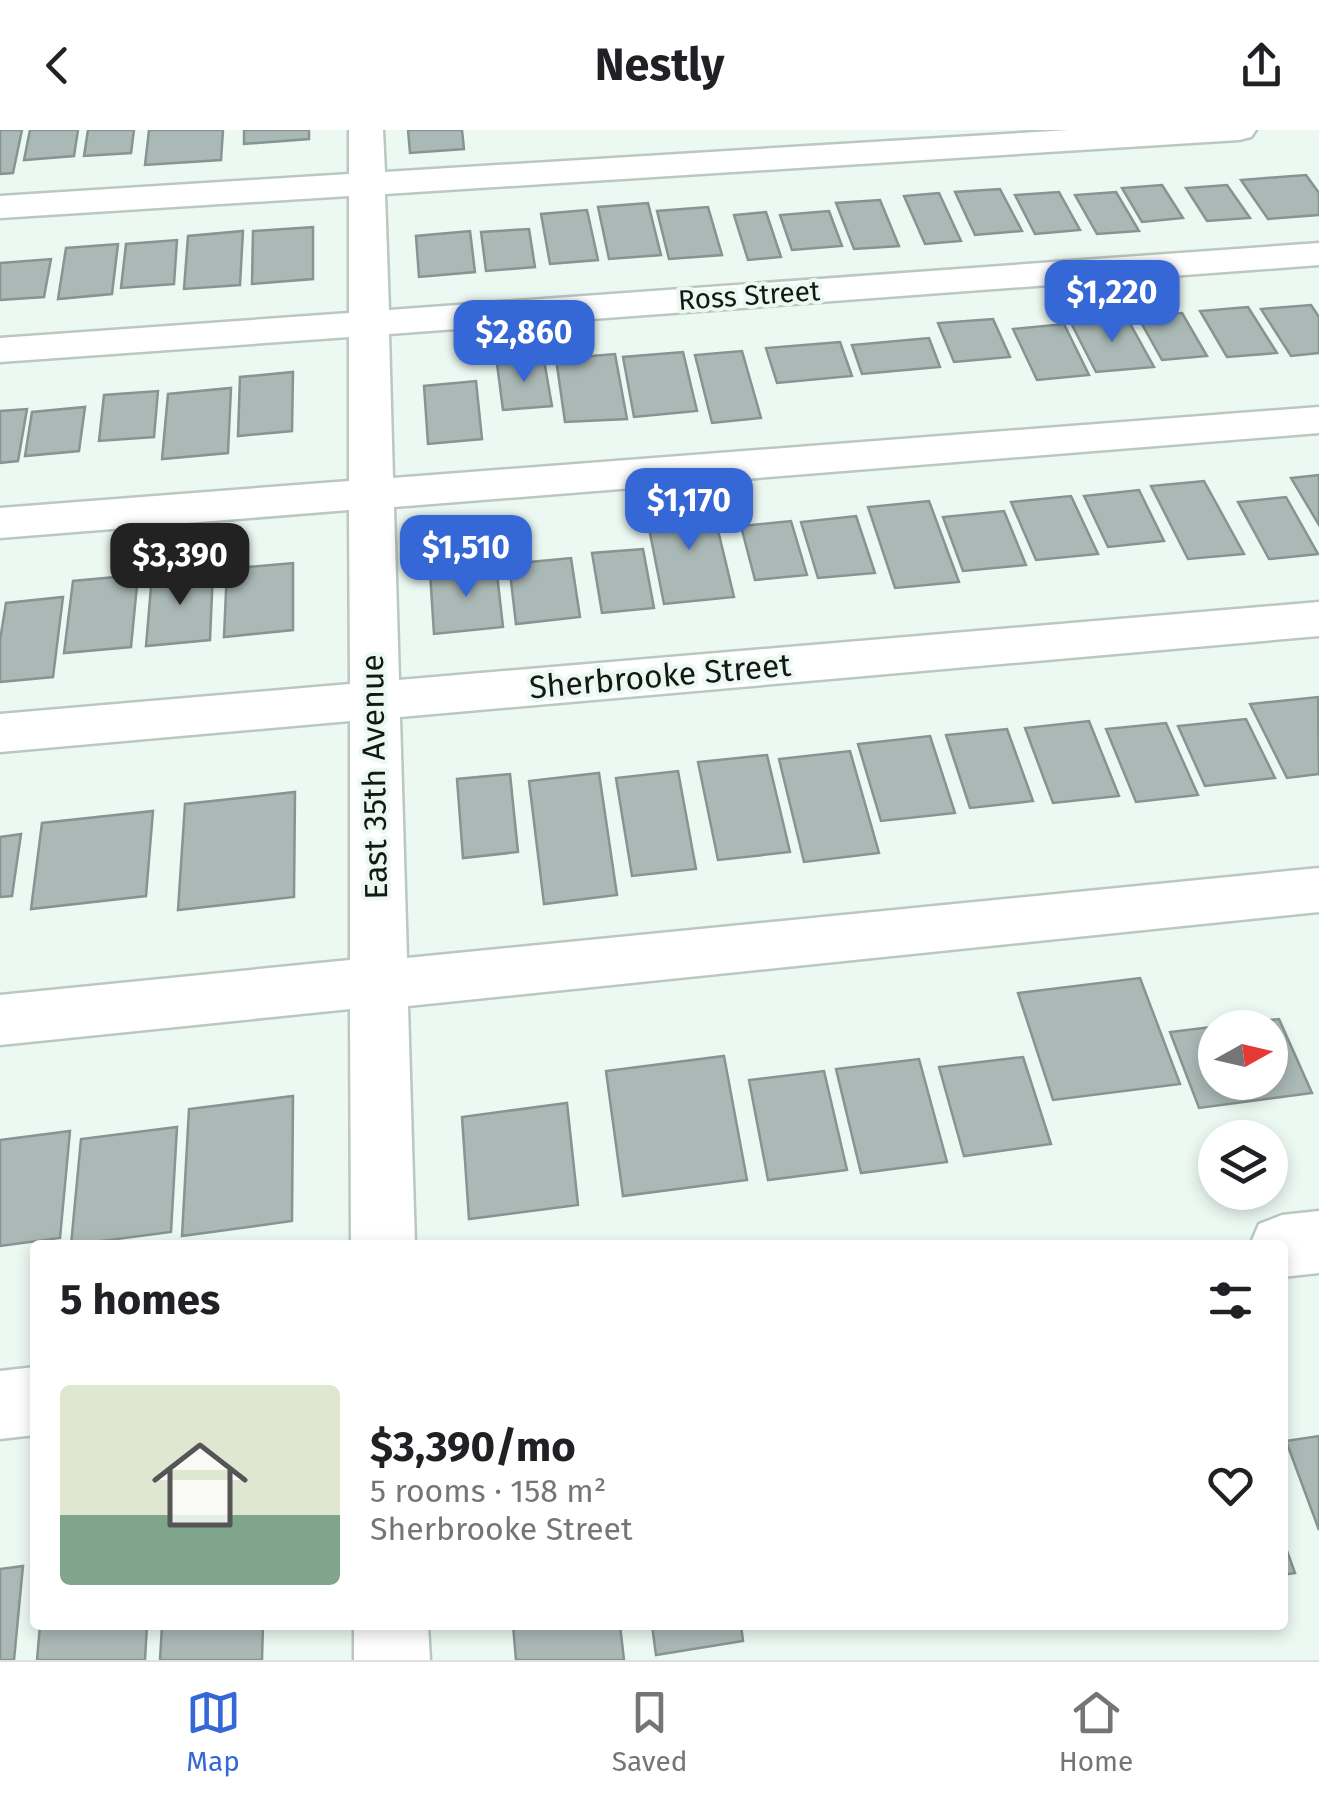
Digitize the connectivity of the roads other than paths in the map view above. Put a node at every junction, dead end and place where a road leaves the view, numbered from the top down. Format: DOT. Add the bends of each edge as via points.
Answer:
graph roads {
  1 [pos="366,130"];
  2 [pos="1239,130"];
  3 [pos="366,184"];
  4 [pos="0,207"];
  5 [pos="1319,254"];
  6 [pos="368,322"];
  7 [pos="0,350"];
  8 [pos="1319,420"];
  9 [pos="372,492"];
  10 [pos="0,523"];
  11 [pos="1319,618"];
  12 [pos="372,700"];
  13 [pos="0,732"];
  14 [pos="1319,890"];
  15 [pos="378,983"];
  16 [pos="0,1020"];
  17 [pos="383,1240"];
  18 [pos="1319,1242"];
  19 [pos="1288,1245"];
  20 [pos="30,1402"];
  21 [pos="0,1405"];
  22 [pos="391,1630"];
  23 [pos="392,1660"];
  1 -- 3 [label="street, East 35th Avenue"];
  2 -- 3 [label="street"];
  3 -- 4 [label="street"];
  3 -- 6 [label="street, East 35th Avenue"];
  5 -- 6 [label="street, Ross Street"];
  6 -- 7 [label="street, Ross Street"];
  6 -- 9 [label="street, East 35th Avenue"];
  8 -- 9 [label="street"];
  9 -- 10 [label="street"];
  9 -- 12 [label="street, East 35th Avenue"];
  11 -- 12 [label="street, Sherbrooke Street"];
  12 -- 13 [label="street, Sherbrooke Street"];
  12 -- 15 [label="street, East 35th Avenue"];
  14 -- 15 [label="street"];
  15 -- 16 [label="street"];
  15 -- 17 [label="street, East 35th Avenue"];
  18 -- 19 [label="street"];
  20 -- 21 [label="street"];
  22 -- 23 [label="street"];
}
